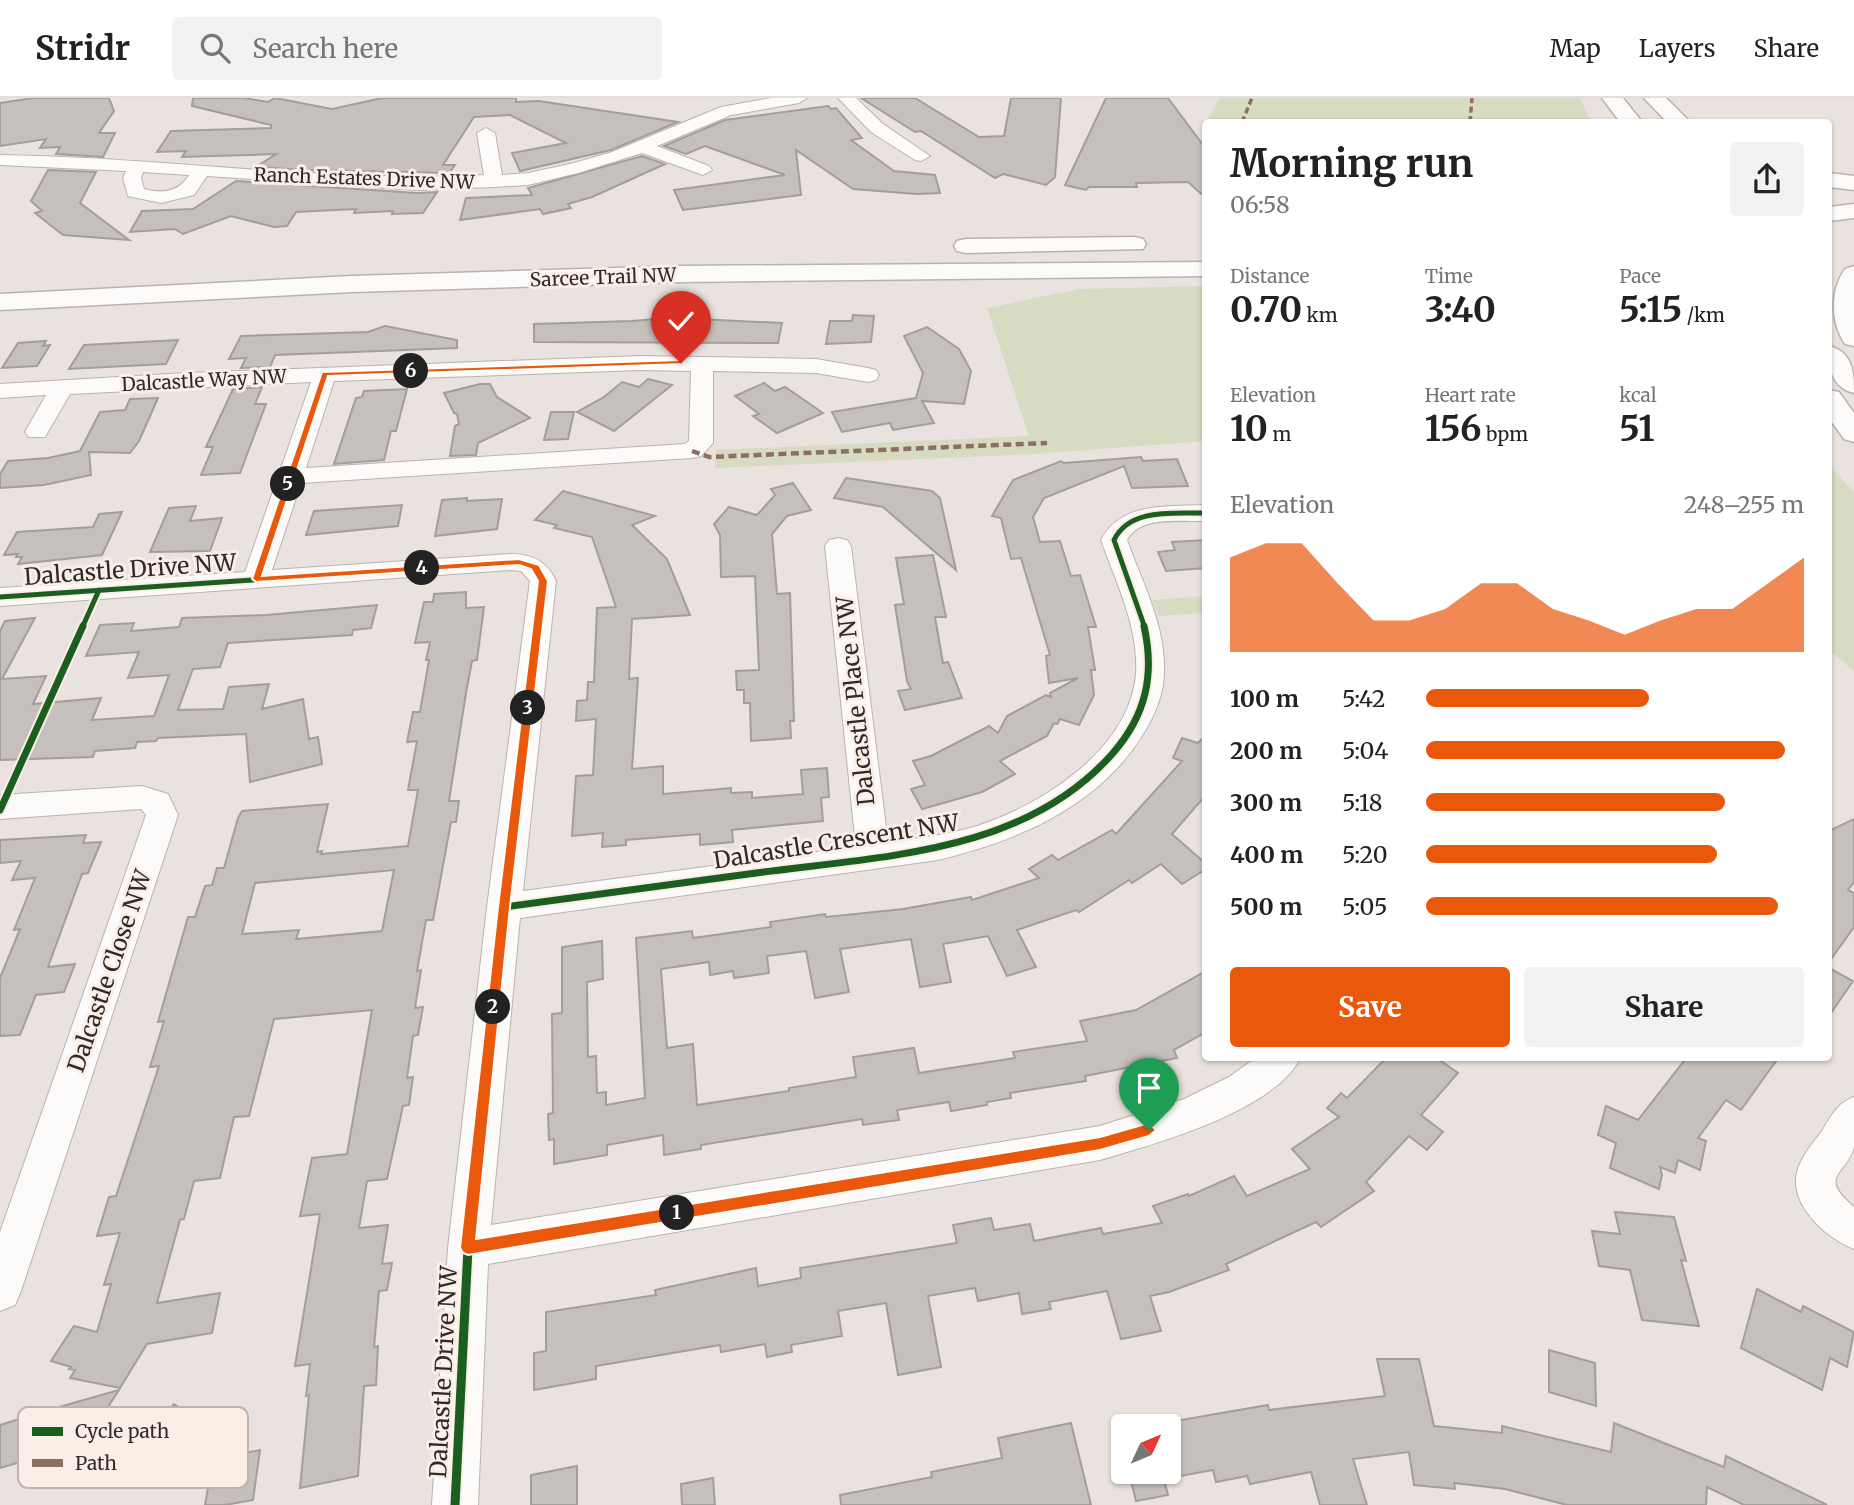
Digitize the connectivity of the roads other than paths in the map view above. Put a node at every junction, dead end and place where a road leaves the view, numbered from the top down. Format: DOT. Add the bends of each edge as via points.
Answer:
graph roads {
  1 [pos="799,98"];
  2 [pos="846,98"];
  3 [pos="1595,98"];
  4 [pos="1612,98"];
  5 [pos="1646,98"];
  6 [pos="1654,98"];
  7 [pos="709,103"];
  8 [pos="727,111"];
  9 [pos="1606,119"];
  10 [pos="1629,119"];
  11 [pos="1660,119"];
  12 [pos="1676,119"];
  13 [pos="486,133"];
  14 [pos="641,146"];
  15 [pos="921,156"];
  16 [pos="0,160"];
  17 [pos="136,167"];
  18 [pos="703,170"];
  19 [pos="201,171"];
  20 [pos="1832,180"];
  21 [pos="494,181"];
  22 [pos="1854,183"];
  23 [pos="1854,200"];
  24 [pos="1832,202"];
  25 [pos="1854,211"];
  26 [pos="1832,214"];
  27 [pos="1854,226"];
  28 [pos="1832,228"];
  29 [pos="1151,244"];
  30 [pos="944,247"];
  31 [pos="710,250"];
  32 [pos="682,251"];
  33 [pos="1202,269"];
  34 [pos="1854,274"];
  35 [pos="0,302"];
  36 [pos="1854,338"];
  37 [pos="1832,358"];
  38 [pos="702,363"];
  39 [pos="325,374"];
  40 [pos="868,375"];
  41 [pos="1854,385"];
  42 [pos="62,387"];
  43 [pos="0,391"];
  44 [pos="1832,402"];
  45 [pos="37,432"];
  46 [pos="1832,433"];
  47 [pos="1854,433"];
  48 [pos="1854,456"];
  49 [pos="291,477"];
  50 [pos="1202,513"];
  51 [pos="838,545"];
  52 [pos="256,579"];
  53 [pos="0,597"];
  54 [pos="0,807"];
  55 [pos="873,857"];
  56 [pos="504,907"];
  57 [pos="1278,1061"];
  58 [pos="1854,1114"];
  59 [pos="1854,1230"];
  60 [pos="468,1248"];
  61 [pos="0,1291"];
  62 [pos="456,1505"];
  1 -- 8 [label="street, Ranch Estates Drive NW"];
  2 -- 15 [label="street" via="877,128"];
  3 -- 9 [label="main road"];
  4 -- 10 [label="main road"];
  5 -- 11 [label="main road"];
  6 -- 12 [label="main road"];
  7 -- 8 [label="street"];
  8 -- 14 [label="street, Ranch Estates Drive NW"];
  13 -- 21 [label="street"];
  14 -- 18 [label="street"];
  14 -- 21 [label="street, Ranch Estates Drive NW" via="579,168"];
  16 -- 17 [label="street, Ranch Estates Drive NW"];
  17 -- 19 [label="street, Ranch Estates Drive NW"];
  17 -- 19 [label="street" via="132,178 135,192 146,197 187,191"];
  19 -- 21 [label="street, Ranch Estates Drive NW" via="417,184"];
  20 -- 22 [label="main road"];
  23 -- 24 [label="main road"];
  25 -- 26 [label="main road"];
  27 -- 28 [label="main road"];
  29 -- 30 [label="main road"];
  31 -- 32 [label="main road, Sarcee Trail NW"];
  33 -- 35 [label="main road, Sarcee Trail NW" via="682,274 352,284"];
  34 -- 36 [label="main road" via="1846,297"];
  37 -- 41 [label="main road"];
  38 -- 39 [label="street, Dalcastle Way NW" via="561,375"];
  38 -- 40 [label="street, Dalcastle Way NW" via="816,366"];
  38 -- 49 [label="street" via="701,443 692,451"];
  39 -- 42 [label="street, Dalcastle Way NW"];
  39 -- 49 [label="street"];
  42 -- 43 [label="street, Dalcastle Way NW"];
  42 -- 45 [label="street"];
  44 -- 47 [label="main road"];
  46 -- 48 [label="main road"];
  49 -- 52 [label="street"];
  50 -- 55 [label="street, Dalcastle Crescent NW" via="1141,518 1126,523 1115,536 1146,638 1150,674 1132,726 1111,756 1066,796 1024,820 938,848"];
  51 -- 55 [label="street, Dalcastle Place NW"];
  52 -- 53 [label="street, Dalcastle Drive NW"];
  52 -- 56 [label="street, Dalcastle Drive NW" via="510,562 529,564 540,573 543,581"];
  54 -- 61 [label="street, Dalcastle Close NW" via="142,797 157,802 162,815"];
  55 -- 56 [label="street, Dalcastle Crescent NW"];
  56 -- 60 [label="street, Dalcastle Drive NW"];
  57 -- 60 [label="street" via="1191,1115 1100,1143"];
  58 -- 59 [label="street" via="1816,1173 1815,1182 1832,1215"];
  60 -- 62 [label="street, Dalcastle Drive NW"];
}
